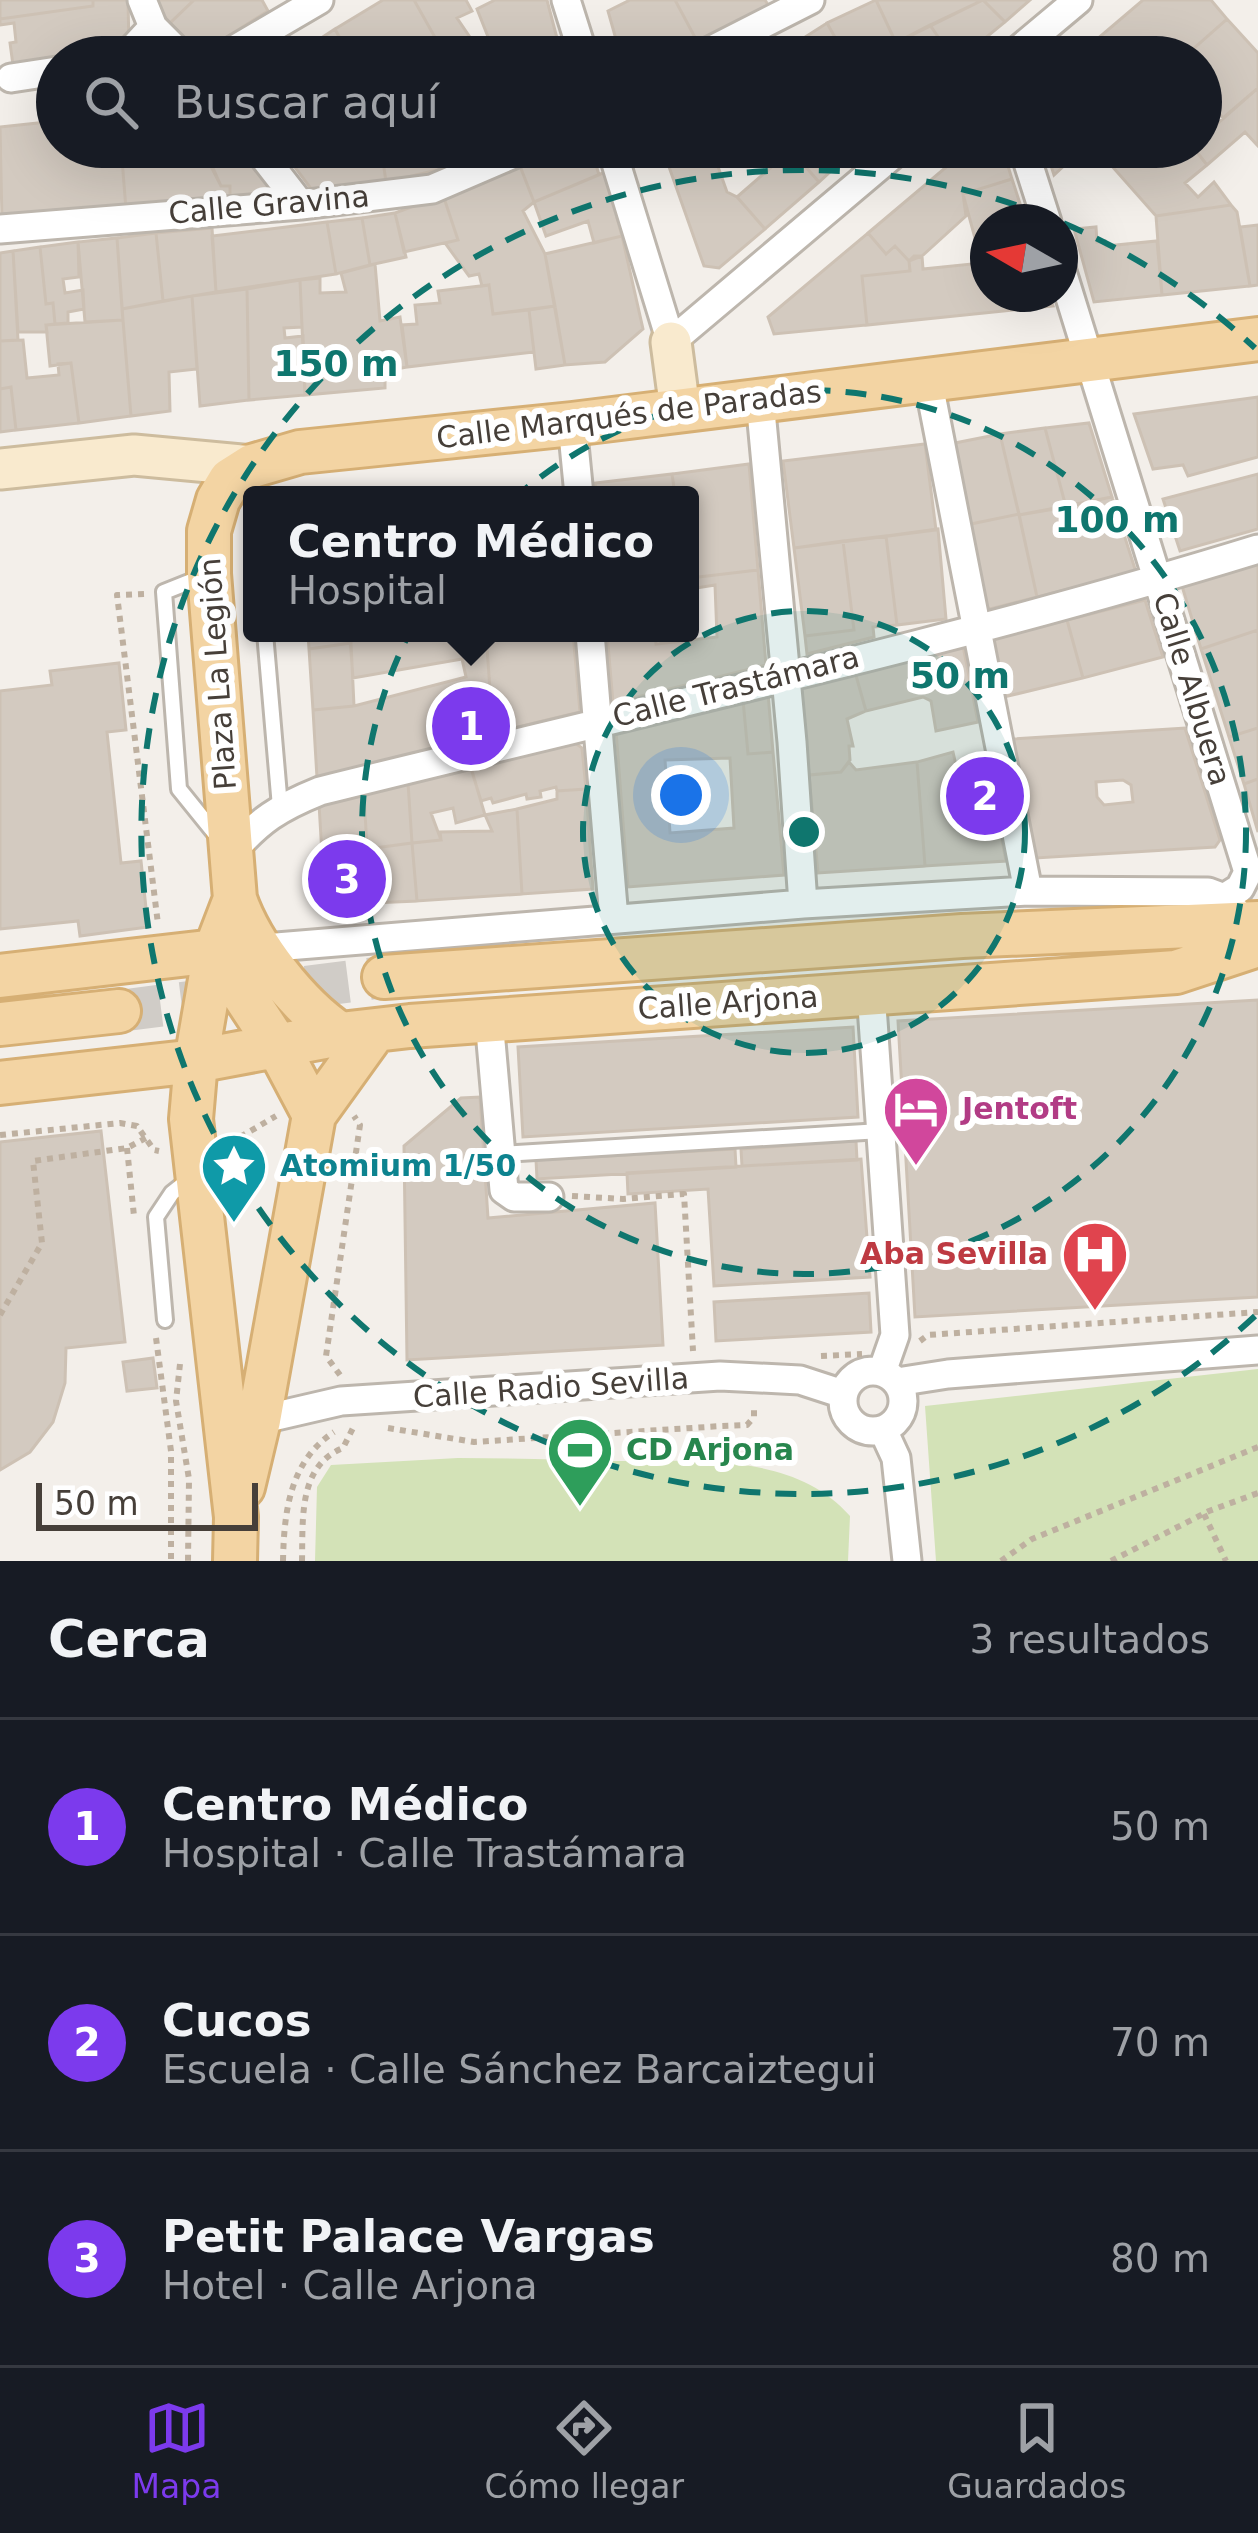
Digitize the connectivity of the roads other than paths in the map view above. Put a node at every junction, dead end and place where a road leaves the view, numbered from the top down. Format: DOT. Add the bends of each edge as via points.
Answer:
graph roads {
  1 [pos="142,0"];
  2 [pos="319,0"];
  3 [pos="566,0"];
  4 [pos="810,0"];
  5 [pos="1078,0"];
  6 [pos="153,27"];
  7 [pos="145,36"];
  8 [pos="162,36"];
  9 [pos="258,36"];
  10 [pos="577,36"];
  11 [pos="739,36"];
  12 [pos="1035,36"];
  13 [pos="36,74"];
  14 [pos="11,78"];
  15 [pos="272,168"];
  16 [pos="481,168"];
  17 [pos="617,168"];
  18 [pos="877,168"];
  19 [pos="1030,168"];
  20 [pos="1041,204"];
  21 [pos="301,206"];
  22 [pos="0,229"];
  23 [pos="1074,312"];
  24 [pos="1258,339"];
  25 [pos="671,342"];
  26 [pos="1089,360"];
  27 [pos="928,380"];
  28 [pos="760,400"];
  29 [pos="680,410"];
  30 [pos="572,424"];
  31 [pos="0,469"];
  32 [pos="253,473"];
  33 [pos="578,486"];
  34 [pos="1258,549"];
  35 [pos="1158,580"];
  36 [pos="977,627"];
  37 [pos="266,642"];
  38 [pos="591,642"];
  39 [pos="786,675"];
  40 [pos="598,722"];
  41 [pos="280,807"];
  42 [pos="231,854"];
  43 [pos="1253,870"];
  44 [pos="1028,891"];
  45 [pos="235,899"];
  46 [pos="803,904"];
  47 [pos="614,919"];
  48 [pos="1246,922"];
  49 [pos="262,948"];
  50 [pos="215,951"];
  51 [pos="0,976"];
  52 [pos="384,977"];
  53 [pos="871,992"];
  54 [pos="118,1011"];
  55 [pos="489,1019"];
  56 [pos="0,1024"];
  57 [pos="357,1033"];
  58 [pos="278,1047"];
  59 [pos="196,1061"];
  60 [pos="0,1083"];
  61 [pos="312,1115"];
  62 [pos="880,1130"];
  63 [pos="502,1154"];
  64 [pos="182,1166"];
  65 [pos="544,1202"];
  66 [pos="165,1320"];
  67 [pos="1258,1350"];
  68 [pos="889,1377"];
  69 [pos="843,1394"];
  70 [pos="259,1420"];
  71 [pos="883,1430"];
  72 [pos="236,1517"];
  73 [pos="235,1561"];
  74 [pos="907,1561"];
  1 -- 6 [label="street"];
  2 -- 9 [label="street"];
  3 -- 10 [label="street"];
  4 -- 11 [label="street"];
  5 -- 12 [label="street"];
  6 -- 7 [label="street"];
  6 -- 8 [label="street"];
  13 -- 14 [label="street"];
  15 -- 21 [label="street"];
  16 -- 21 [label="street, Calle Gravina" via="432,189"];
  17 -- 25 [label="street"];
  18 -- 25 [label="street"];
  19 -- 20 [label="street"];
  21 -- 22 [label="street, Calle Gravina"];
  23 -- 26 [label="street, Calle Albuera"];
  24 -- 26 [label="main road, Calle Marqués de Paradas"];
  25 -- 29 [label="main road"];
  26 -- 27 [label="main road, Calle Marqués de Paradas"];
  26 -- 35 [label="street, Calle Albuera"];
  27 -- 28 [label="main road, Calle Marqués de Paradas"];
  27 -- 36 [label="street"];
  28 -- 29 [label="main road, Calle Marqués de Paradas"];
  28 -- 39 [label="street"];
  29 -- 30 [label="main road, Calle Marqués de Paradas"];
  30 -- 32 [label="main road, Calle Marqués de Paradas" via="320,450"];
  30 -- 33 [label="street"];
  31 -- 32 [label="main road, Calle Marqués de Paradas" via="134,455"];
  32 -- 42 [label="main road, Plaza La Legión" via="230,480 209,531"];
  34 -- 35 [label="street, Calle Trastámara"];
  35 -- 36 [label="street, Calle Trastámara"];
  35 -- 43 [label="street, Calle Albuera"];
  36 -- 39 [label="street, Calle Trastámara"];
  36 -- 44 [label="street"];
  37 -- 41 [label="lane"];
  38 -- 40 [label="street"];
  39 -- 40 [label="street, Calle Trastámara"];
  39 -- 46 [label="street"];
  40 -- 41 [label="street, Calle Trastámara"];
  40 -- 47 [label="street"];
  41 -- 42 [label="street, Calle Trastámara"];
  42 -- 45 [label="main road, Plaza La Legión"];
  43 -- 48 [label="street, Calle Albuera" via="1240,888"];
  44 -- 46 [label="street"];
  44 -- 48 [label="street" via="1192,890"];
  45 -- 49 [label="main road"];
  45 -- 50 [label="main road"];
  46 -- 47 [label="street"];
  47 -- 49 [label="street"];
  48 -- 52 [label="main road, Calle Arjona"];
  48 -- 53 [label="main road, Calle Arjona" via="1176,972"];
  49 -- 50 [label="street"];
  49 -- 57 [label="main road" via="309,1010"];
  50 -- 51 [label="main road"];
  50 -- 58 [label="main road"];
  50 -- 59 [label="main road"];
  53 -- 55 [label="main road, Calle Arjona"];
  53 -- 62 [label="street"];
  54 -- 56 [label="main road"];
  55 -- 57 [label="main road, Calle Arjona"];
  55 -- 63 [label="street"];
  57 -- 58 [label="main road, Calle Arjona"];
  57 -- 61 [label="main road"];
  58 -- 59 [label="main road, Calle Arjona"];
  58 -- 61 [label="main road"];
  59 -- 60 [label="main road, Calle Arjona"];
  59 -- 64 [label="main road"];
  61 -- 70 [label="main road"];
  62 -- 63 [label="lane"];
  62 -- 68 [label="street" via="895,1335"];
  63 -- 65 [label="street" via="504,1190"];
  64 -- 66 [label="lane" via="156,1217"];
  64 -- 72 [label="main road"];
  67 -- 68 [label="street"];
  68 -- 69 [label="street" via="862,1372"];
  68 -- 71 [label="street" via="902,1409"];
  69 -- 70 [label="street, Calle Radio Sevilla" via="800,1380 694,1378 341,1401"];
  69 -- 71 [label="street" via="844,1413 856,1427"];
  70 -- 72 [label="main road"];
  71 -- 74 [label="street" via="896,1458"];
  72 -- 73 [label="main road"];
}
